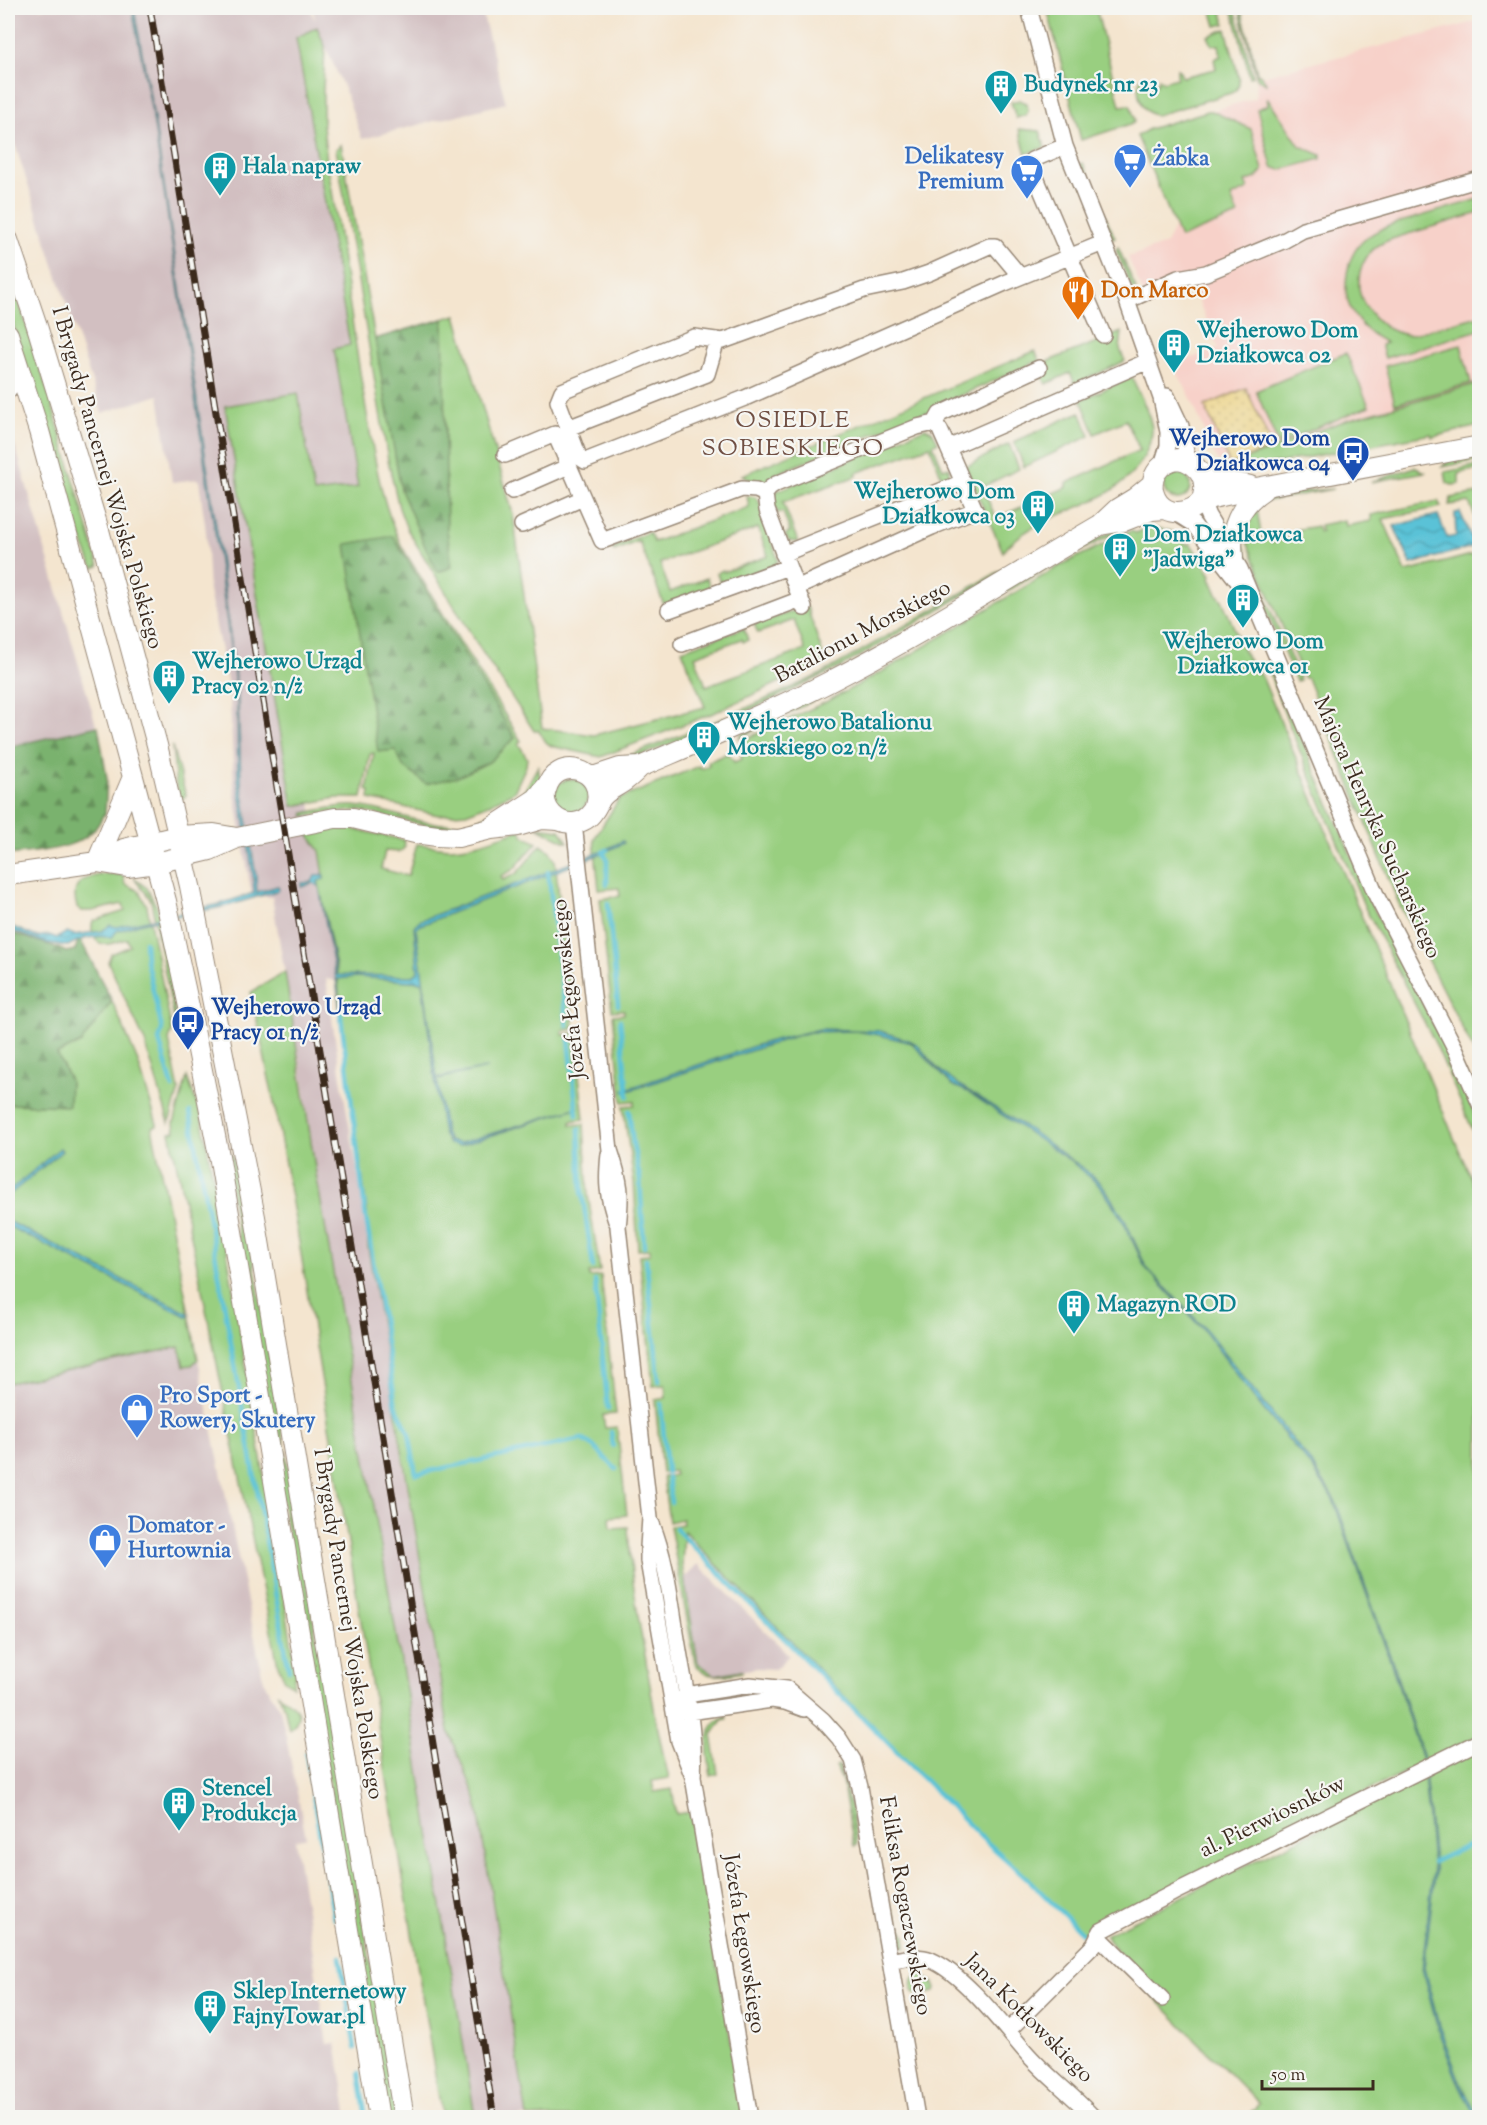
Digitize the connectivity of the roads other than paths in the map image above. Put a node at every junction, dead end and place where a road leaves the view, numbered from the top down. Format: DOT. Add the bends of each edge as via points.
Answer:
graph roads {
  1 [pos="1029,8"];
  2 [pos="1065,146"];
  3 [pos="1479,179"];
  4 [pos="8,240"];
  5 [pos="1103,243"];
  6 [pos="1070,257"];
  7 [pos="1020,276"];
  8 [pos="1127,301"];
  9 [pos="8,334"];
  10 [pos="1103,335"];
  11 [pos="717,340"];
  12 [pos="1039,368"];
  13 [pos="1151,368"];
  14 [pos="20,373"];
  15 [pos="8,391"];
  16 [pos="935,423"];
  17 [pos="568,428"];
  18 [pos="1479,446"];
  19 [pos="948,448"];
  20 [pos="505,455"];
  21 [pos="1162,465"];
  22 [pos="569,466"];
  23 [pos="1197,469"];
  24 [pos="963,483"];
  25 [pos="1152,484"];
  26 [pos="1264,487"];
  27 [pos="767,491"];
  28 [pos="512,492"];
  29 [pos="583,498"];
  30 [pos="1202,501"];
  31 [pos="1170,510"];
  32 [pos="522,525"];
  33 [pos="1100,525"];
  34 [pos="1233,557"];
  35 [pos="786,560"];
  36 [pos="800,598"];
  37 [pos="1252,599"];
  38 [pos="669,610"];
  39 [pos="682,644"];
  40 [pos="640,767"];
  41 [pos="590,776"];
  42 [pos="134,777"];
  43 [pos="546,787"];
  44 [pos="597,806"];
  45 [pos="566,821"];
  46 [pos="491,829"];
  47 [pos="178,836"];
  48 [pos="237,838"];
  49 [pos="150,844"];
  50 [pos="210,850"];
  51 [pos="183,857"];
  52 [pos="97,862"];
  53 [pos="156,863"];
  54 [pos="8,875"];
  55 [pos="190,886"];
  56 [pos="1479,1104"];
  57 [pos="650,1521"];
  58 [pos="686,1695"];
  59 [pos="672,1706"];
  60 [pos="689,1712"];
  61 [pos="817,1714"];
  62 [pos="1479,1741"];
  63 [pos="693,1777"];
  64 [pos="1096,1941"];
  65 [pos="890,1961"];
  66 [pos="1162,1999"];
  67 [pos="1009,2030"];
  68 [pos="379,2118"];
  69 [pos="404,2118"];
  70 [pos="750,2118"];
  71 [pos="917,2118"];
  72 [pos="1094,2118"];
  1 -- 2 [label="street"];
  2 -- 5 [label="street"];
  2 -- 6 [label="street" via="1037,156 1031,166"];
  3 -- 8 [label="street" via="1303,230 1206,273 1178,278"];
  4 -- 47 [label="main road, I Brygady Pancernej Wojska Polskiego" via="100,534"];
  5 -- 6 [label="street"];
  5 -- 8 [label="street"];
  6 -- 7 [label="street"];
  6 -- 10 [label="street"];
  7 -- 11 [label="street" via="1001,250 992,245 903,282 864,290"];
  7 -- 17 [label="street" via="745,398 585,461 579,457"];
  8 -- 13 [label="street"];
  9 -- 14 [label="main road"];
  11 -- 17 [label="street" via="707,374"];
  11 -- 17 [label="street" via="694,337 562,391 558,401"];
  12 -- 16 [label="street" via="944,411"];
  13 -- 19 [label="street"];
  13 -- 21 [label="street" via="1167,421 1168,446"];
  13 -- 23 [label="street" via="1179,419 1186,455"];
  14 -- 15 [label="street"];
  14 -- 42 [label="main road"];
  16 -- 19 [label="street"];
  16 -- 27 [label="street" via="917,427"];
  18 -- 26 [label="main road"];
  19 -- 24 [label="street"];
  20 -- 22 [label="street" via="555,434"];
  21 -- 23 [label="main road" via="1178,459"];
  21 -- 25 [label="main road"];
  22 -- 28 [label="street"];
  22 -- 29 [label="street"];
  23 -- 26 [label="main road" via="1222,482"];
  23 -- 30 [label="main road" via="1204,493"];
  24 -- 35 [label="street"];
  24 -- 36 [label="street" via="975,510 932,526"];
  25 -- 31 [label="main road" via="1158,503"];
  25 -- 33 [label="main road, Batalionu Morskiego"];
  26 -- 30 [label="main road"];
  26 -- 34 [label="main road" via="1239,514 1233,528"];
  27 -- 29 [label="street" via="742,489 602,541"];
  27 -- 35 [label="street" via="767,510"];
  29 -- 32 [label="street"];
  30 -- 31 [label="main road" via="1184,512"];
  30 -- 34 [label="street, Majora Henryka Sucharskiego"];
  31 -- 33 [label="main road, Batalionu Morskiego" via="1152,510"];
  31 -- 37 [label="street, Majora Henryka Sucharskiego" via="1198,531"];
  33 -- 40 [label="main road, Batalionu Morskiego" via="827,683"];
  34 -- 37 [label="street, Majora Henryka Sucharskiego"];
  35 -- 36 [label="street"];
  35 -- 38 [label="street"];
  36 -- 39 [label="street"];
  37 -- 56 [label="street, Majora Henryka Sucharskiego" via="1377,897 1456,1050"];
  40 -- 41 [label="main road, Batalionu Morskiego"];
  40 -- 44 [label="main road, Batalionu Morskiego" via="603,796"];
  41 -- 43 [label="main road" via="568,769 554,775"];
  41 -- 44 [label="main road" via="597,787"];
  42 -- 49 [label="main road"];
  42 -- 52 [label="main road"];
  43 -- 45 [label="main road" via="545,802 552,815"];
  43 -- 46 [label="main road" via="537,799"];
  44 -- 45 [label="main road" via="588,818"];
  45 -- 46 [label="main road" via="542,819"];
  45 -- 57 [label="street, Józefa Łęgowskiego" via="610,1150 620,1179 618,1227"];
  46 -- 48 [label="main road" via="458,837 436,836 372,821 335,818"];
  47 -- 48 [label="main road" via="214,834"];
  47 -- 49 [label="main road"];
  47 -- 51 [label="main road, I Brygady Pancernej Wojska Polskiego"];
  48 -- 50 [label="main road"];
  49 -- 52 [label="main road" via="124,849"];
  49 -- 53 [label="main road"];
  50 -- 51 [label="main road"];
  50 -- 55 [label="main road"];
  51 -- 53 [label="main road"];
  51 -- 55 [label="main road, I Brygady Pancernej Wojska Polskiego"];
  52 -- 53 [label="main road" via="127,867"];
  52 -- 54 [label="main road"];
  53 -- 68 [label="main road" via="220,1161"];
  55 -- 69 [label="main road, I Brygady Pancernej Wojska Polskiego" via="255,1217"];
  57 -- 58 [label="street, Józefa Łęgowskiego" via="663,1558"];
  57 -- 59 [label="street, Józefa Łęgowskiego" via="648,1562"];
  58 -- 59 [label="street, Feliksa Rogaczewskiego"];
  58 -- 60 [label="street, Józefa Łęgowskiego"];
  58 -- 61 [label="street, Feliksa Rogaczewskiego" via="750,1685 776,1686 787,1689"];
  59 -- 60 [label="street, Feliksa Rogaczewskiego"];
  59 -- 63 [label="street, Józefa Łęgowskiego" via="682,1753"];
  60 -- 61 [label="street, Feliksa Rogaczewskiego" via="772,1700"];
  60 -- 63 [label="street, Józefa Łęgowskiego"];
  61 -- 65 [label="street, Feliksa Rogaczewskiego" via="843,1742 856,1769"];
  62 -- 64 [label="street, al. Pierwiosnków" via="1173,1893 1101,1931"];
  63 -- 70 [label="street, Józefa Łęgowskiego"];
  64 -- 66 [label="street"];
  64 -- 67 [label="street, al. Pierwiosnków"];
  65 -- 67 [label="street, Jana Kotłowskiego" via="912,1957 942,1966"];
  65 -- 71 [label="street, Feliksa Rogaczewskiego"];
  67 -- 72 [label="street, Jana Kotłowskiego" via="1024,2050"];
}
